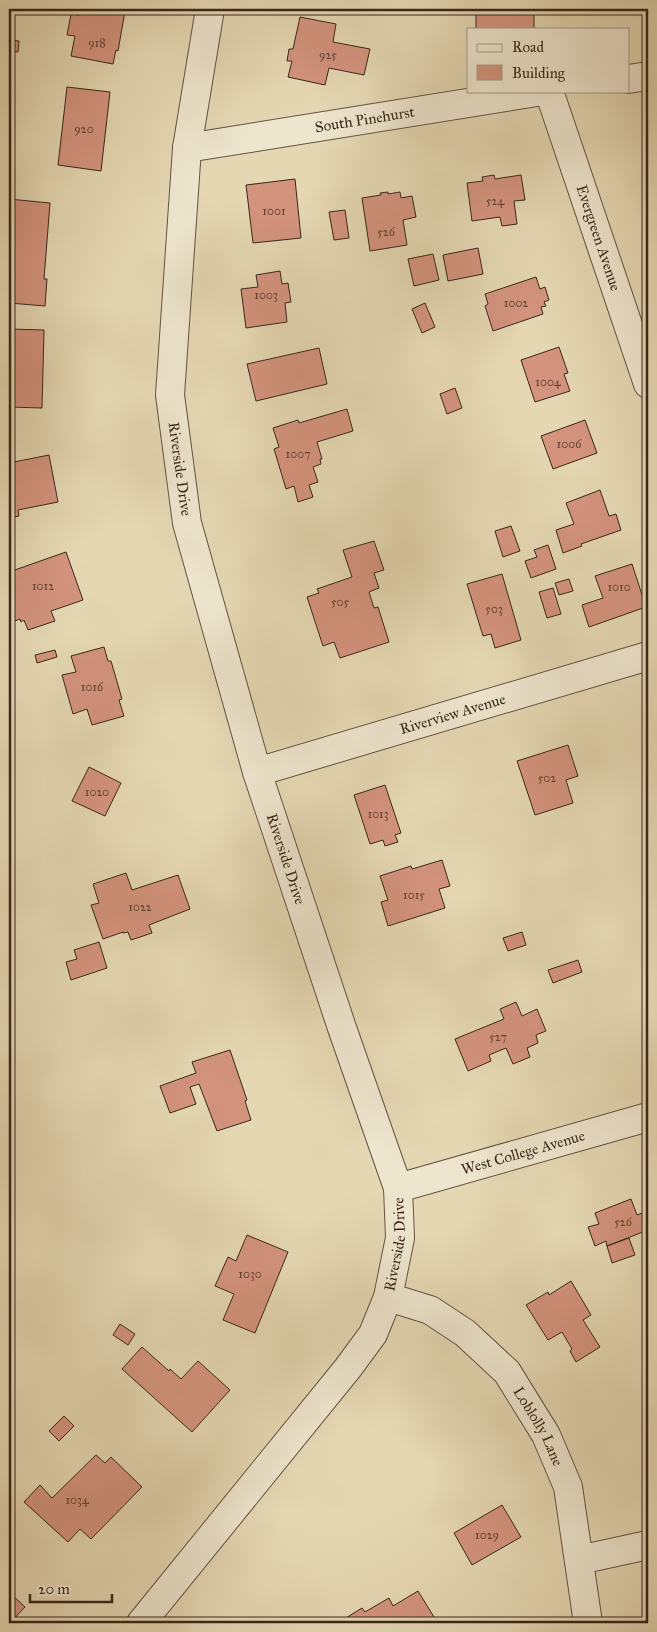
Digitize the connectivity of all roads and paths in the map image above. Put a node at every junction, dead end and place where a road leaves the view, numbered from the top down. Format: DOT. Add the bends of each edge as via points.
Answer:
graph roads {
  1 [pos="210,9"];
  2 [pos="648,76"];
  3 [pos="630,79"];
  4 [pos="537,92"];
  5 [pos="549,92"];
  6 [pos="187,148"];
  7 [pos="648,384"];
  8 [pos="648,656"];
  9 [pos="257,772"];
  10 [pos="648,1117"];
  11 [pos="398,1188"];
  12 [pos="388,1297"];
  13 [pos="648,1545"];
  14 [pos="579,1560"];
  15 [pos="141,1623"];
  16 [pos="588,1623"];
  1 -- 6 [label="street, Riverside Drive"];
  2 -- 3 [label="street"];
  4 -- 6 [label="street, South Pinehurst"];
  5 -- 7 [label="street, Evergreen Avenue"];
  6 -- 9 [label="street, Riverside Drive" via="170,395 187,523"];
  8 -- 9 [label="street, Riverview Avenue"];
  9 -- 11 [label="street, Riverside Drive"];
  10 -- 11 [label="street, West College Avenue"];
  11 -- 12 [label="street, Riverside Drive" via="400,1238"];
  12 -- 14 [label="street, Loblolly Lane" via="430,1310 465,1333 507,1372 546,1435 568,1487"];
  12 -- 15 [label="street, Riverside Drive" via="373,1334 348,1368"];
  13 -- 14 [label="street"];
  14 -- 16 [label="street, Loblolly Lane"];
}
